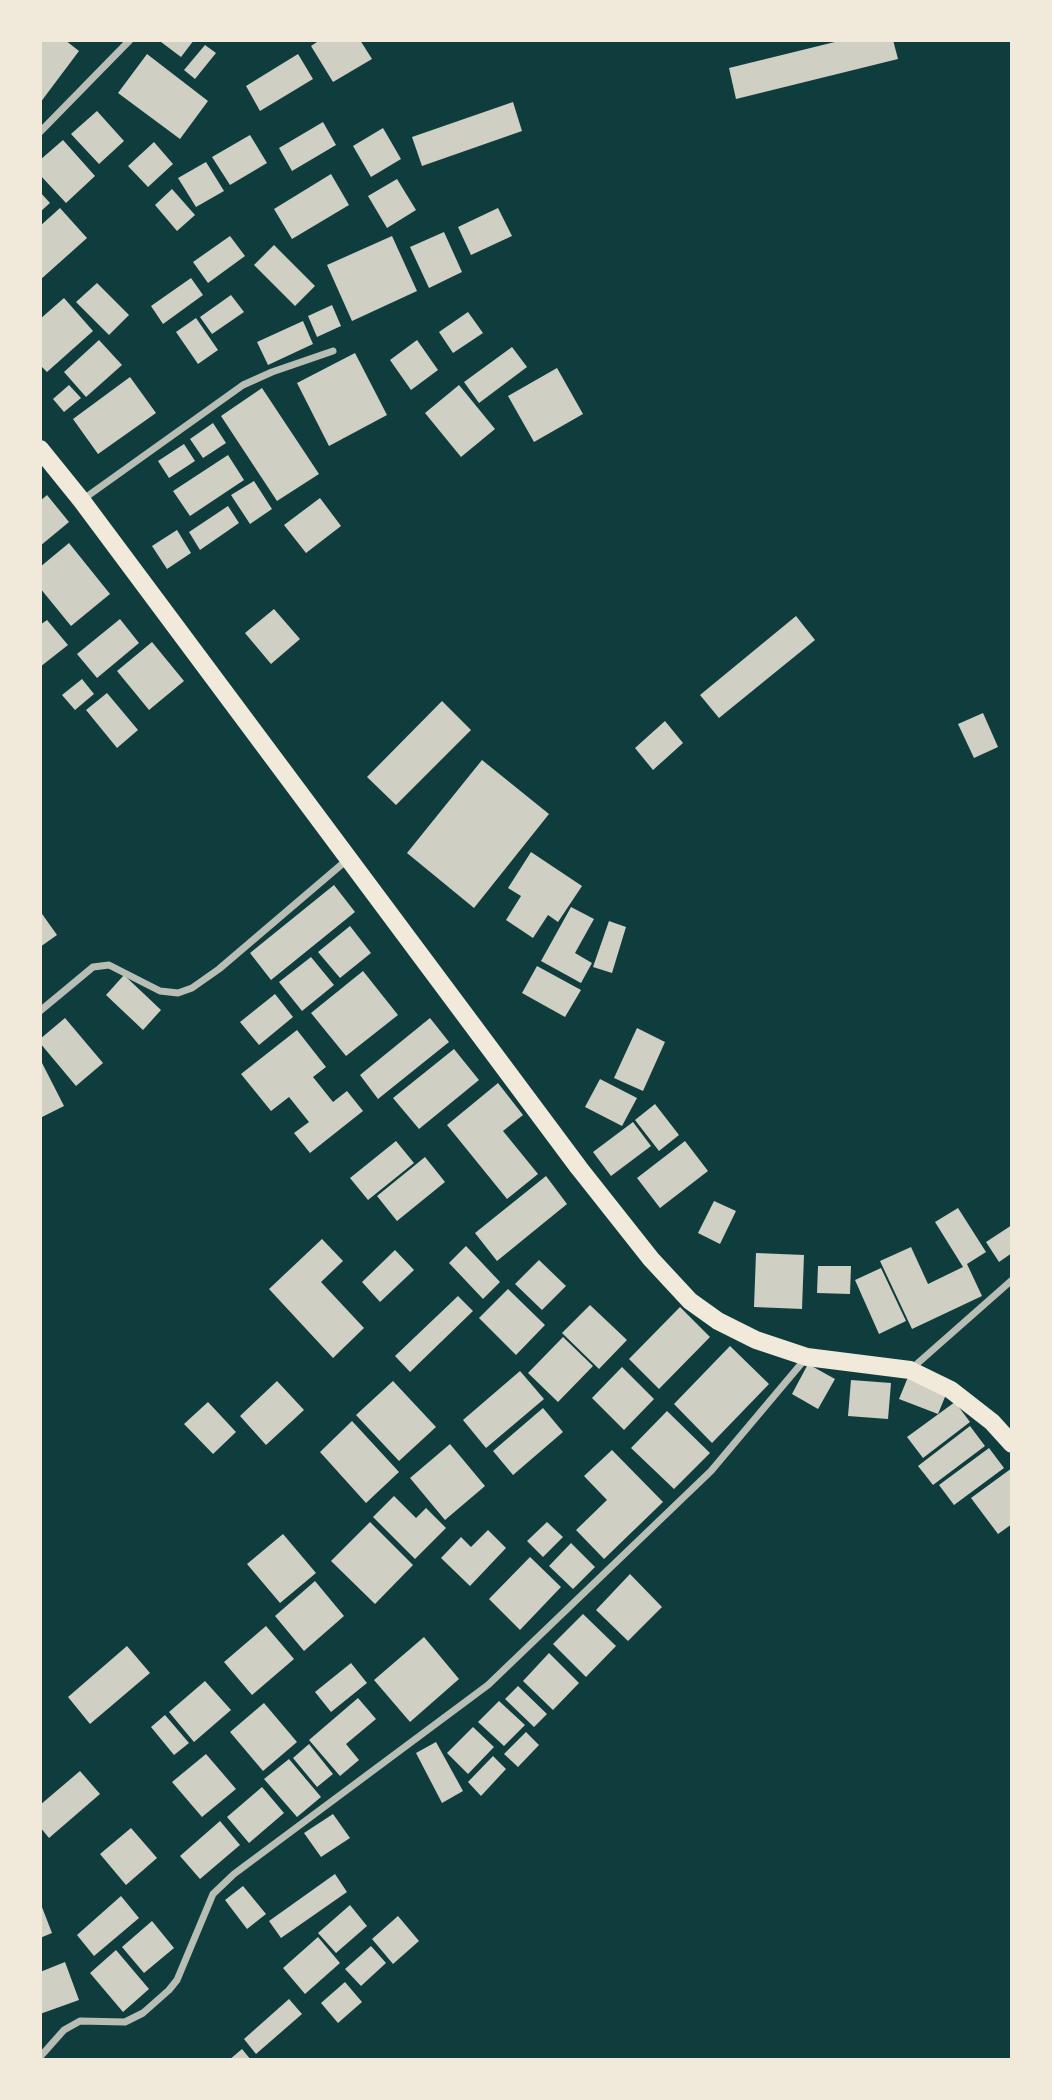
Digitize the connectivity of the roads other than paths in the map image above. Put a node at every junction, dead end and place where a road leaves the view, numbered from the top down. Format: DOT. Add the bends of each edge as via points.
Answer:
graph roads {
  1 [pos="130,40"];
  2 [pos="40,132"];
  3 [pos="332,351"];
  4 [pos="40,449"];
  5 [pos="82,501"];
  6 [pos="349,858"];
  7 [pos="40,1011"];
  8 [pos="1012,1280"];
  9 [pos="807,1357"];
  10 [pos="910,1370"];
  11 [pos="1012,1444"];
  12 [pos="40,2057"];
  1 -- 2 [label="street"];
  3 -- 5 [label="street" via="243,385"];
  4 -- 5 [label="main road"];
  5 -- 6 [label="main road"];
  6 -- 7 [label="street" via="192,988 178,993 160,991 110,965 93,967"];
  6 -- 9 [label="main road" via="651,1259 690,1301 718,1321"];
  8 -- 10 [label="street"];
  9 -- 10 [label="main road"];
  9 -- 12 [label="street" via="711,1471 488,1685 213,1894 177,1980 143,2013 125,2022 80,2021 64,2030"];
  10 -- 11 [label="main road" via="951,1390"];
}
